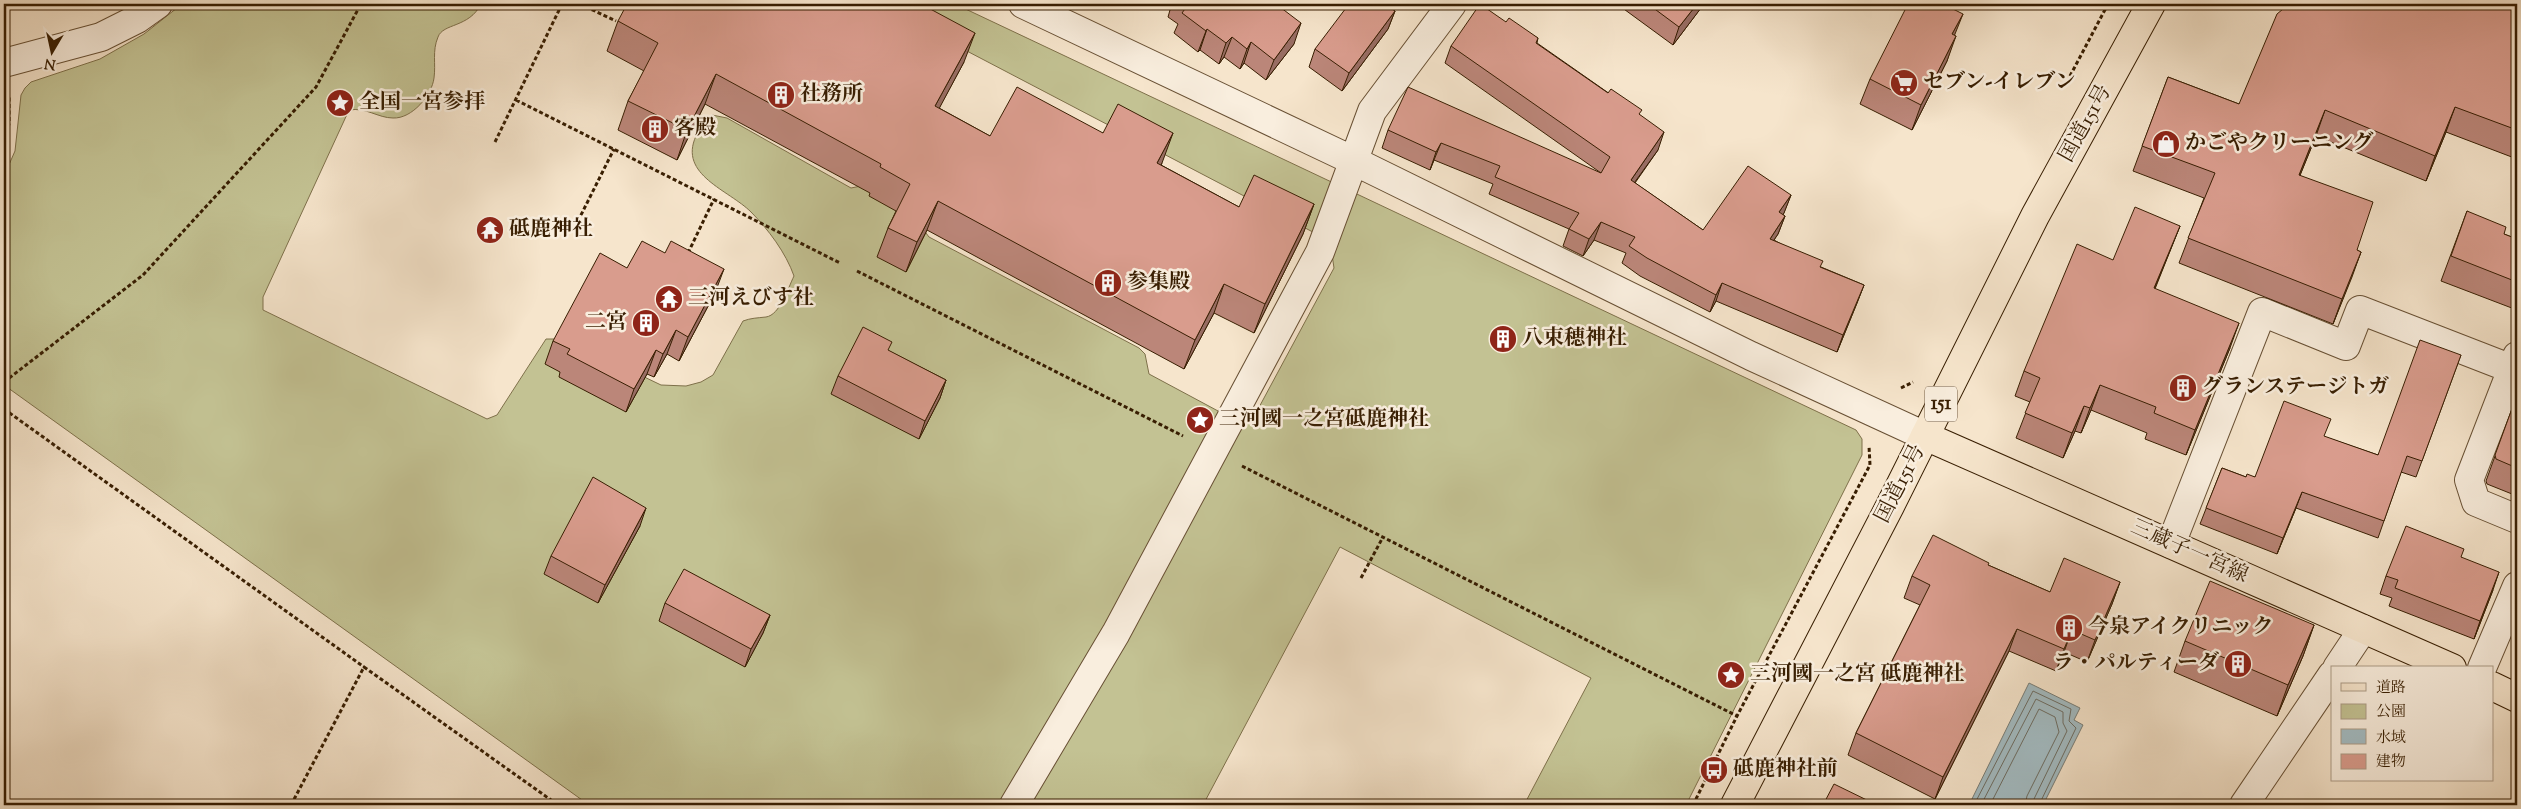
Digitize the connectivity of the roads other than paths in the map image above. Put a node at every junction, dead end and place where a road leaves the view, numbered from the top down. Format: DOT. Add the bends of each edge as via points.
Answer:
graph roads {
  1 [pos="158,4"];
  2 [pos="1023,4"];
  3 [pos="1452,4"];
  4 [pos="2151,4"];
  5 [pos="6,63"];
  6 [pos="1354,161"];
  7 [pos="2515,363"];
  8 [pos="1925,436"];
  9 [pos="2517,519"];
  10 [pos="2171,544"];
  11 [pos="2517,586"];
  12 [pos="2364,629"];
  13 [pos="2338,666"];
  14 [pos="2447,666"];
  15 [pos="2483,666"];
  16 [pos="2331,676"];
  17 [pos="2494,687"];
  18 [pos="2517,698"];
  19 [pos="1014,805"];
  20 [pos="1735,805"];
  21 [pos="2244,805"];
  1 -- 5 [label="street" via="101,37"];
  2 -- 6 [label="street"];
  3 -- 6 [label="street" via="1372,111"];
  4 -- 8 [label="main road, 国道151号 / 151" via="2036,216"];
  6 -- 8 [label="street" via="1760,360"];
  6 -- 19 [label="street" via="1320,252 1116,633"];
  7 -- 9 [label="street" via="2469,480 2476,502"];
  7 -- 10 [label="street" via="2360,310 2346,346 2262,312"];
  8 -- 10 [label="main road, 三蔵子一宮線"];
  8 -- 20 [label="main road, 国道151号 / 151"];
  10 -- 12 [label="main road, 三蔵子一宮線"];
  11 -- 15 [label="street"];
  12 -- 13 [label="street"];
  12 -- 14 [label="main road, 三蔵子一宮線"];
  16 -- 21 [label="street"];
  17 -- 18 [label="main road"];
}
